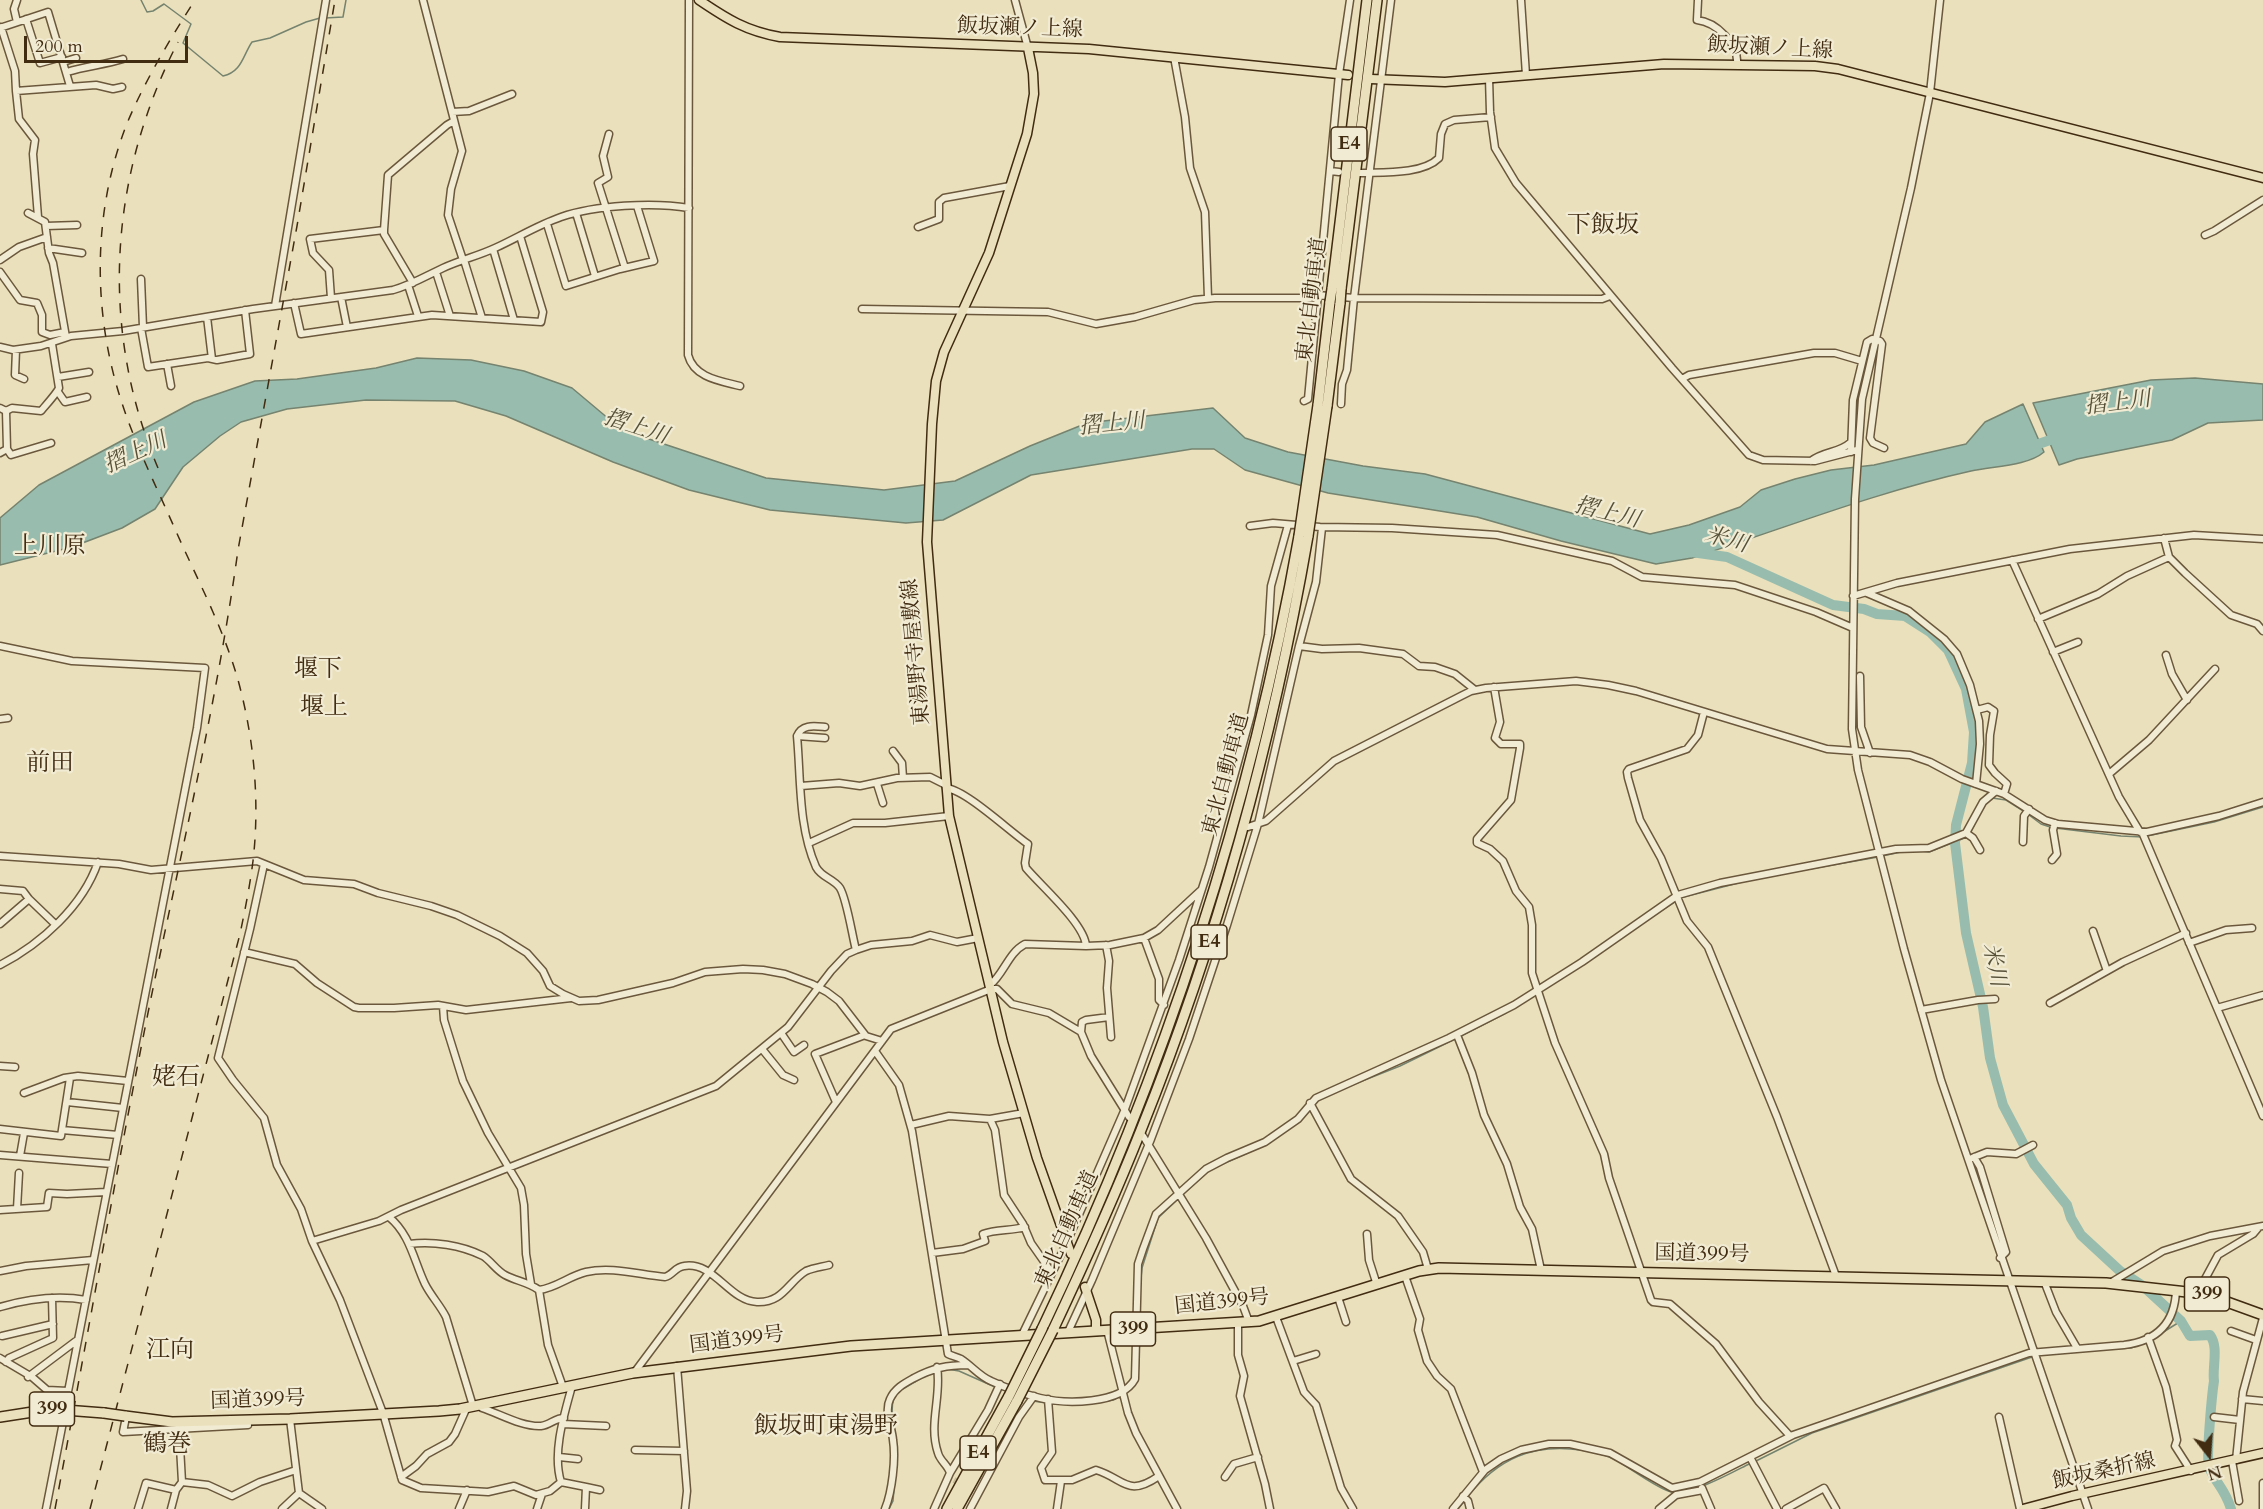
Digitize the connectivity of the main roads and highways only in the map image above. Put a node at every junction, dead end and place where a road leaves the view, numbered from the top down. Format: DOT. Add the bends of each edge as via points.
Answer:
graph roads {
  1 [pos="699,0"];
  2 [pos="1367,0"];
  3 [pos="1377,0"];
  4 [pos="1028,48"];
  5 [pos="1344,75"];
  6 [pos="1375,79"];
  7 [pos="2263,178"];
  8 [pos="1336,289"];
  9 [pos="1071,1254"];
  10 [pos="1085,1289"];
  11 [pos="2263,1317"];
  12 [pos="1096,1331"];
  13 [pos="1013,1399"];
  14 [pos="0,1417"];
  15 [pos="2263,1454"];
  16 [pos="947,1509"];
  17 [pos="957,1509"];
  18 [pos="2022,1509"];
  1 -- 4 [label="main road, 飯坂瀬ノ上線" via="741,27 780,37"];
  2 -- 8 [label="highway, 東北自動車道 / E4"];
  3 -- 8 [label="highway, 東北自動車道 / E4"];
  4 -- 5 [label="main road, 飯坂瀬ノ上線" via="1089,49"];
  4 -- 9 [label="main road, 東湯野寺屋敷線" via="1034,99 1027,134 989,253 944,352 936,381 927,542 949,816 1003,1042"];
  6 -- 7 [label="main road, 飯坂瀬ノ上線" via="1431,82 1654,65 1815,66"];
  8 -- 13 [label="highway, 東北自動車道 / E4, bridge" via="1303,536 1261,720 1221,867 1193,961 1134,1122 1047,1329"];
  10 -- 12 [label="main road"];
  11 -- 12 [label="highway, 国道399号 / 399" via="2198,1292 2110,1283 1428,1269 1276,1317"];
  12 -- 14 [label="highway, 国道399号 / 399, bridge" via="851,1346 677,1366 473,1406 290,1419 172,1422 52,1409"];
  13 -- 16 [label="highway, 東北自動車道 / E4"];
  13 -- 17 [label="highway, 東北自動車道 / E4"];
  15 -- 18 [label="main road, 飯坂桑折線"];
}
